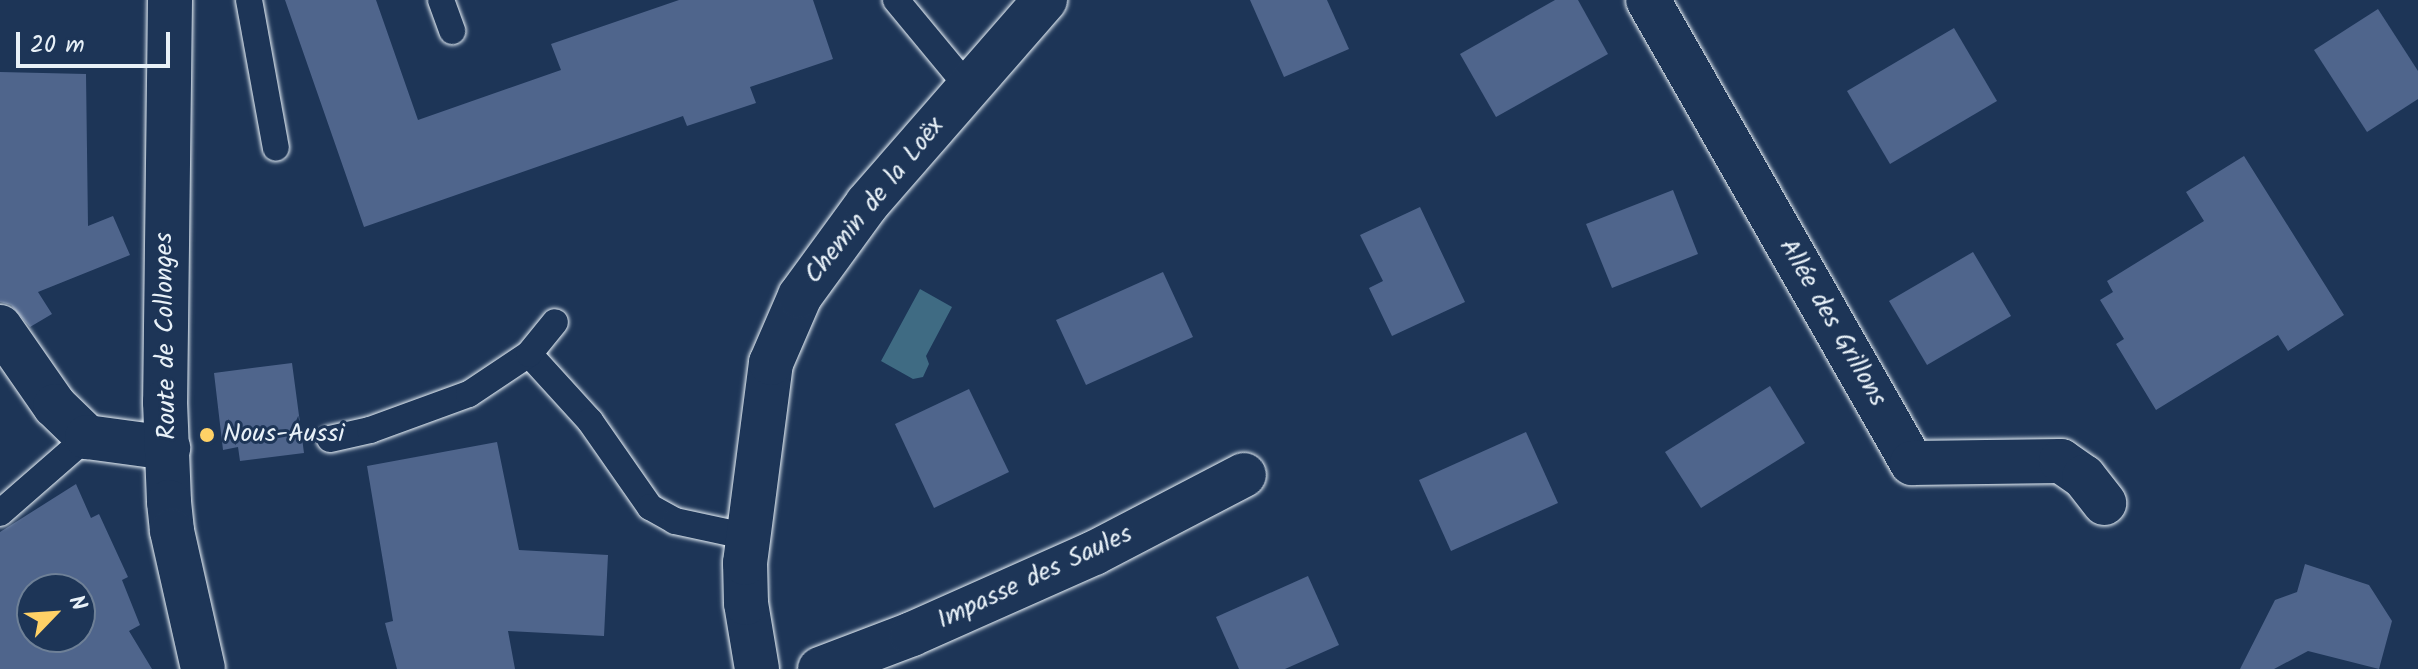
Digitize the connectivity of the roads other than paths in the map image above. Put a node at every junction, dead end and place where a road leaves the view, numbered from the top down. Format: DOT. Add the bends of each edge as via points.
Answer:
graph roads {
  1 [pos="170,0"];
  2 [pos="249,0"];
  3 [pos="441,0"];
  4 [pos="896,0"];
  5 [pos="1045,0"];
  6 [pos="1648,0"];
  7 [pos="452,31"];
  8 [pos="968,87"];
  9 [pos="276,148"];
  10 [pos="555,322"];
  11 [pos="0,327"];
  12 [pos="529,354"];
  13 [pos="87,437"];
  14 [pos="330,439"];
  15 [pos="168,448"];
  16 [pos="1244,475"];
  17 [pos="2104,503"];
  18 [pos="0,513"];
  19 [pos="749,537"];
  20 [pos="203,669"];
  21 [pos="757,669"];
  22 [pos="820,669"];
  1 -- 15 [label="street, Route de Collonges"];
  2 -- 9 [label="lane"];
  3 -- 7 [label="lane"];
  4 -- 8 [label="lane"];
  5 -- 8 [label="street, Chemin de la Loëx"];
  6 -- 17 [label="street, Allée des Grillons" via="1912,463 2061,461 2084,477"];
  8 -- 19 [label="street, Chemin de la Loëx" via="867,204 800,296 771,363"];
  10 -- 12 [label="lane"];
  11 -- 13 [label="street" via="55,406"];
  12 -- 14 [label="lane" via="469,394"];
  12 -- 19 [label="lane" via="590,421 650,507 675,521"];
  13 -- 15 [label="street"];
  13 -- 18 [label="lane"];
  15 -- 20 [label="street, Route de Collonges" via="172,531"];
  16 -- 22 [label="street, Impasse des Saules" via="1094,553"];
  19 -- 21 [label="street, Chemin de la Loëx" via="746,603"];
}
